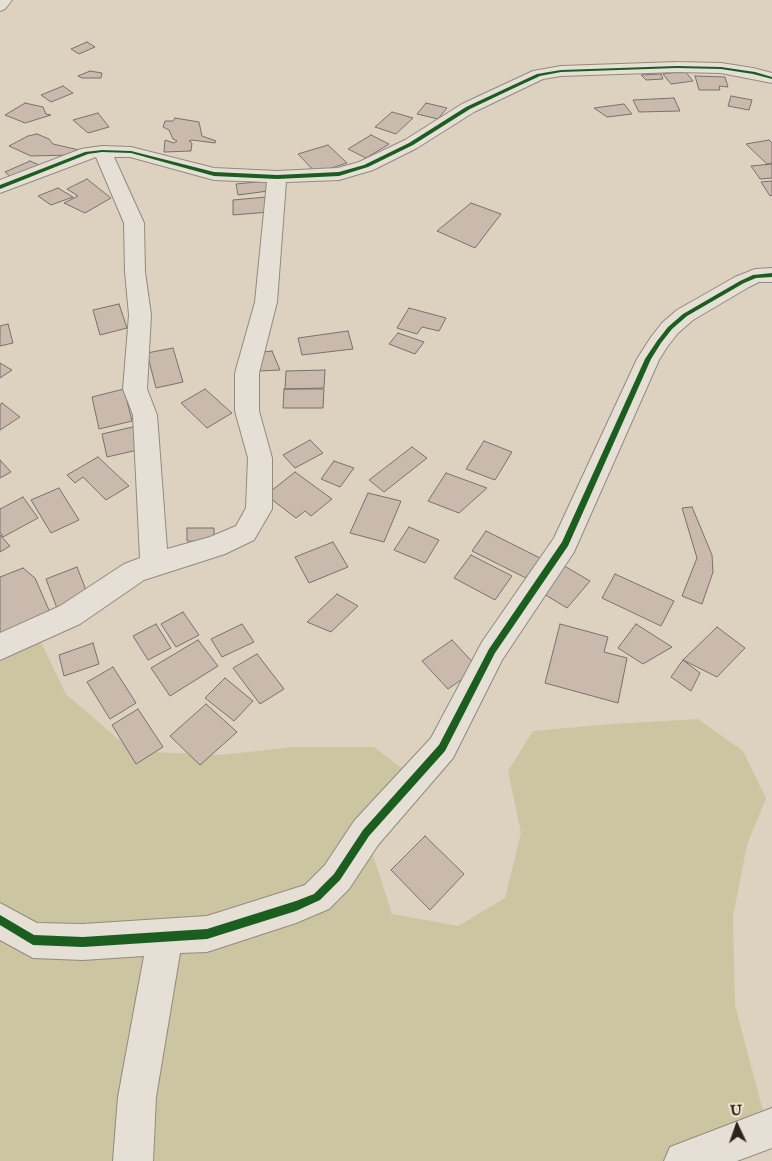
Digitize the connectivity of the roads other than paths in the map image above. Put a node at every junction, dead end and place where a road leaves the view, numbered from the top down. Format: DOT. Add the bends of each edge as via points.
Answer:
graph roads {
  1 [pos="5,0"];
  2 [pos="0,6"];
  3 [pos="772,78"];
  4 [pos="102,151"];
  5 [pos="277,177"];
  6 [pos="0,187"];
  7 [pos="772,274"];
  8 [pos="154,564"];
  9 [pos="0,647"];
  10 [pos="0,920"];
  11 [pos="166,936"];
  12 [pos="772,1128"];
  13 [pos="133,1161"];
  14 [pos="684,1161"];
  1 -- 2 [label="street"];
  3 -- 5 [label="street" via="695,67 606,68 539,75 468,108 411,144 366,166 339,174"];
  4 -- 5 [label="street" via="131,152 214,174"];
  4 -- 6 [label="street" via="87,153"];
  4 -- 8 [label="street" via="134,224 140,315 136,389 145,415"];
  5 -- 8 [label="street" via="266,302 247,372 247,411 260,458 259,509 245,533 216,546"];
  7 -- 11 [label="street" via="742,282 685,315 659,342 648,358 565,544 492,650 442,748 366,833 338,877 317,897 296,906 207,934"];
  8 -- 9 [label="street" via="134,572 70,615"];
  10 -- 11 [label="street" via="33,940 83,942"];
  11 -- 13 [label="street" via="137,1096"];
  12 -- 14 [label="street"];
}
